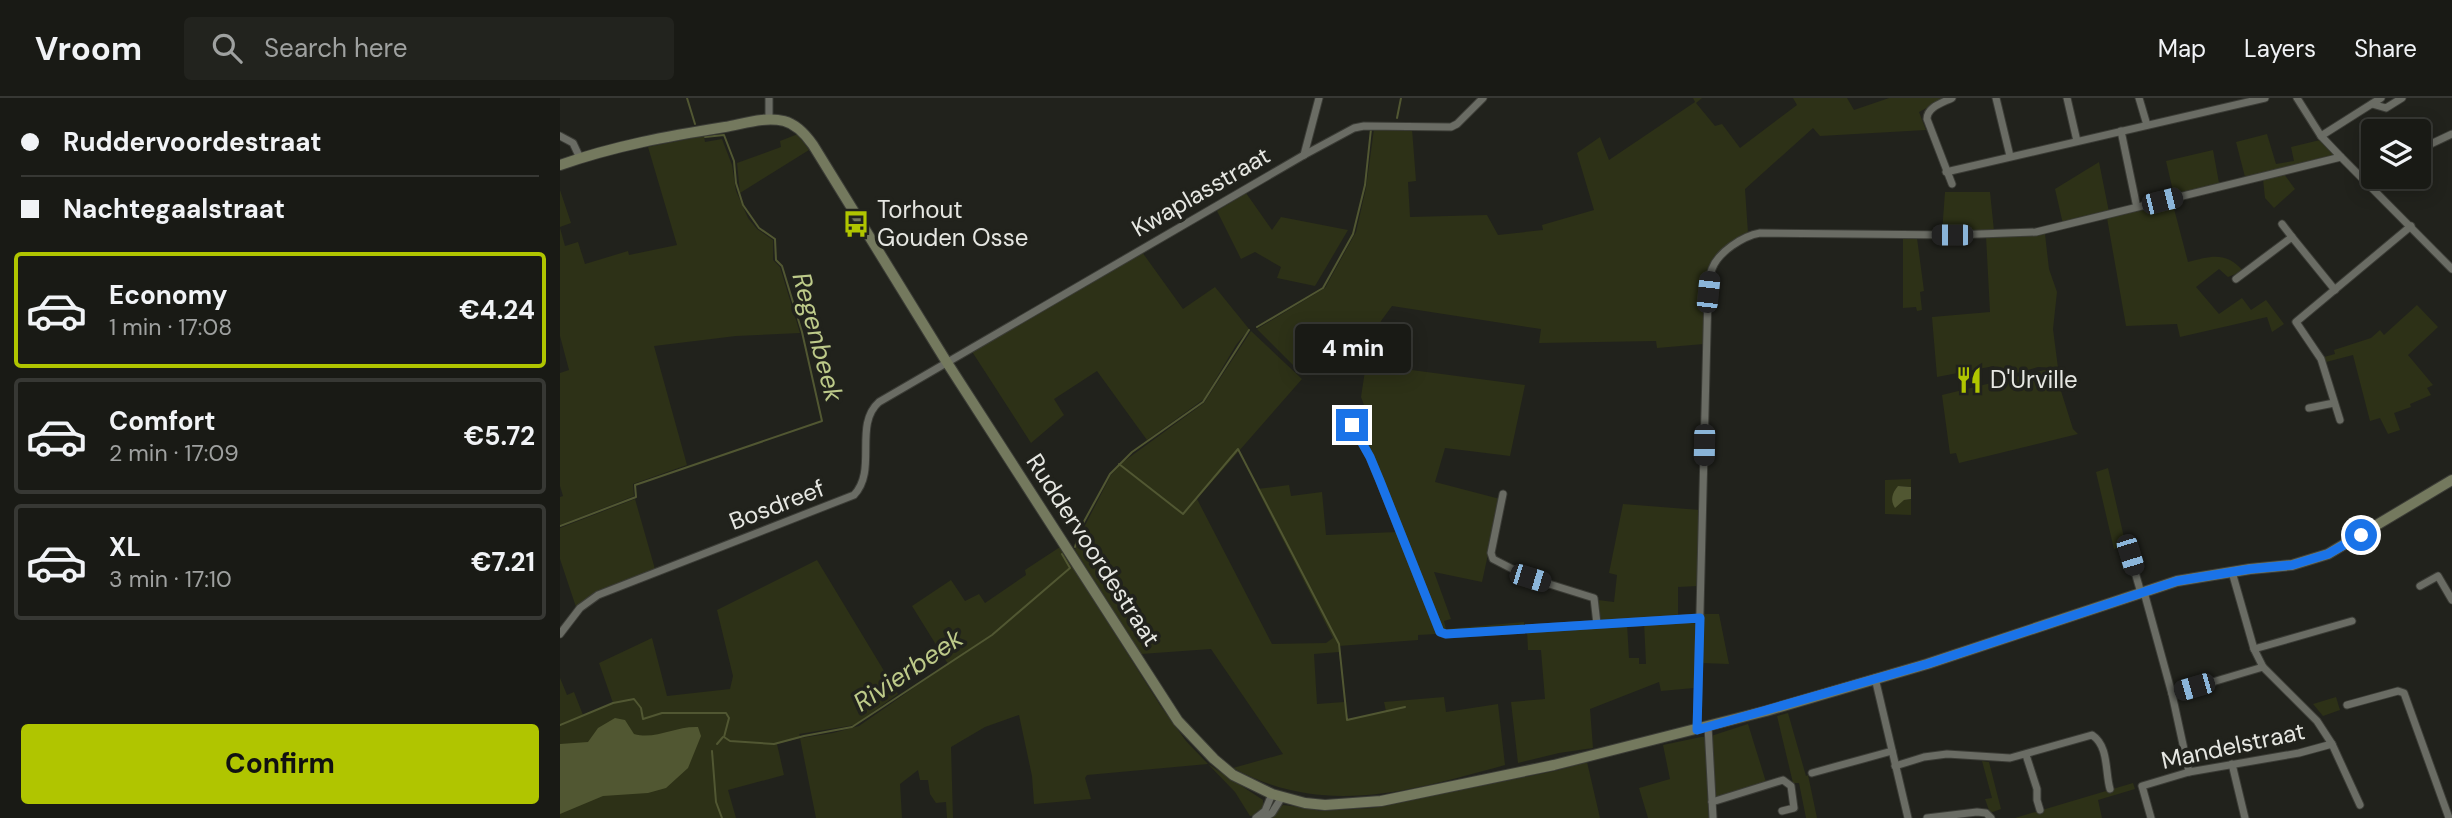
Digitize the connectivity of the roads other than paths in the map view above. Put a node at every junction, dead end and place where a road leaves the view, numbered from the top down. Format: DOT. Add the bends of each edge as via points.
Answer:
graph roads {
  1 [pos="769,98"];
  2 [pos="1319,98"];
  3 [pos="1483,98"];
  4 [pos="1952,98"];
  5 [pos="1996,98"];
  6 [pos="2067,98"];
  7 [pos="2139,98"];
  8 [pos="2265,98"];
  9 [pos="2297,98"];
  10 [pos="2381,98"];
  11 [pos="2402,98"];
  12 [pos="2372,104"];
  13 [pos="764,120"];
  14 [pos="2147,125"];
  15 [pos="2121,131"];
  16 [pos="2452,134"];
  17 [pos="560,136"];
  18 [pos="2321,136"];
  19 [pos="2077,141"];
  20 [pos="2431,144"];
  21 [pos="1304,155"];
  22 [pos="2010,156"];
  23 [pos="580,158"];
  24 [pos="2341,158"];
  25 [pos="560,165"];
  26 [pos="1947,172"];
  27 [pos="2361,177"];
  28 [pos="1952,184"];
  29 [pos="2374,189"];
  30 [pos="2136,203"];
  31 [pos="2282,224"];
  32 [pos="2411,226"];
  33 [pos="2292,237"];
  34 [pos="2452,269"];
  35 [pos="2236,279"];
  36 [pos="2335,290"];
  37 [pos="946,361"];
  38 [pos="2334,403"];
  39 [pos="2309,408"];
  40 [pos="2340,420"];
  41 [pos="1352,425"];
  42 [pos="2452,480"];
  43 [pos="1503,494"];
  44 [pos="2130,555"];
  45 [pos="2232,572"];
  46 [pos="2420,586"];
  47 [pos="2142,592"];
  48 [pos="2452,600"];
  49 [pos="1700,618"];
  50 [pos="2352,621"];
  51 [pos="1597,624"];
  52 [pos="560,634"];
  53 [pos="2254,649"];
  54 [pos="2263,667"];
  55 [pos="1875,678"];
  56 [pos="2172,694"];
  57 [pos="2347,705"];
  58 [pos="1702,728"];
  59 [pos="2332,744"];
  60 [pos="1892,751"];
  61 [pos="2026,755"];
  62 [pos="2232,764"];
  63 [pos="1895,766"];
  64 [pos="2189,772"];
  65 [pos="1812,773"];
  66 [pos="2110,789"];
  67 [pos="1277,796"];
  68 [pos="1712,802"];
  69 [pos="2360,805"];
  70 [pos="2040,810"];
  71 [pos="1782,811"];
  72 [pos="2450,815"];
  73 [pos="1256,818"];
  74 [pos="1264,818"];
  75 [pos="1713,818"];
  76 [pos="1908,818"];
  77 [pos="1927,818"];
  78 [pos="1991,818"];
  79 [pos="2151,818"];
  80 [pos="2245,818"];
  1 -- 13 [label="street"];
  2 -- 21 [label="street"];
  3 -- 21 [label="street, Kwaplasstraat" via="1451,127 1364,126"];
  4 -- 26 [label="street" via="1927,114"];
  5 -- 22 [label="street"];
  6 -- 19 [label="street"];
  7 -- 14 [label="street"];
  8 -- 14 [label="street"];
  9 -- 18 [label="street"];
  10 -- 12 [label="street"];
  11 -- 12 [label="street" via="2386,108"];
  12 -- 18 [label="street"];
  13 -- 23 [label="street" via="636,142"];
  13 -- 37 [label="street, Ruddervoordestraat" via="785,121 806,136"];
  14 -- 15 [label="street"];
  15 -- 19 [label="street"];
  15 -- 30 [label="street"];
  16 -- 20 [label="street"];
  17 -- 23 [label="street" via="573,144"];
  18 -- 24 [label="street"];
  19 -- 22 [label="street"];
  21 -- 37 [label="street, Kwaplasstraat"];
  22 -- 26 [label="street"];
  23 -- 25 [label="street"];
  24 -- 27 [label="street"];
  24 -- 49 [label="street" via="2036,232 1760,233 1742,239 1718,259 1710,275"];
  26 -- 28 [label="street"];
  29 -- 32 [label="street"];
  31 -- 33 [label="street"];
  32 -- 34 [label="street"];
  32 -- 36 [label="street"];
  33 -- 35 [label="street"];
  33 -- 36 [label="street"];
  36 -- 38 [label="street" via="2296,322 2321,359"];
  37 -- 52 [label="street, Bosdreef" via="872,409 863,478 854,495 598,595 580,608"];
  37 -- 67 [label="street, Ruddervoordestraat" via="1178,722 1233,775"];
  38 -- 39 [label="street"];
  38 -- 40 [label="street"];
  41 -- 51 [label="street" via="1370,457 1440,632"];
  42 -- 45 [label="street, Ruddervoordestraat" via="2328,554 2292,565"];
  43 -- 51 [label="street" via="1493,559 1530,578 1594,598"];
  44 -- 47 [label="street"];
  45 -- 47 [label="street, Ruddervoordestraat"];
  45 -- 53 [label="street"];
  46 -- 48 [label="street" via="2438,576"];
  47 -- 55 [label="street, Ruddervoordestraat"];
  47 -- 56 [label="street"];
  49 -- 51 [label="street"];
  49 -- 58 [label="street"];
  50 -- 53 [label="street"];
  53 -- 54 [label="street"];
  54 -- 56 [label="street"];
  54 -- 59 [label="street" via="2317,721"];
  55 -- 58 [label="street, Ruddervoordestraat"];
  55 -- 60 [label="street"];
  56 -- 64 [label="street"];
  57 -- 72 [label="street" via="2404,693"];
  58 -- 67 [label="street, Ruddervoordestraat" via="1596,753 1552,758 1513,772 1371,803 1325,805"];
  58 -- 68 [label="street"];
  59 -- 62 [label="street, Mandelstraat"];
  59 -- 69 [label="street"];
  60 -- 63 [label="street"];
  60 -- 65 [label="street"];
  61 -- 63 [label="street" via="1936,754"];
  61 -- 66 [label="street" via="2092,735 2099,739"];
  61 -- 70 [label="street"];
  62 -- 64 [label="street, Mandelstraat"];
  62 -- 80 [label="street"];
  63 -- 76 [label="street"];
  64 -- 79 [label="street, Mandelstraat" via="2142,786"];
  67 -- 73 [label="street"];
  67 -- 74 [label="street" via="1272,813"];
  68 -- 71 [label="street" via="1783,780 1791,786 1794,808"];
  68 -- 75 [label="street"];
  77 -- 78 [label="street" via="1977,812"];
}
